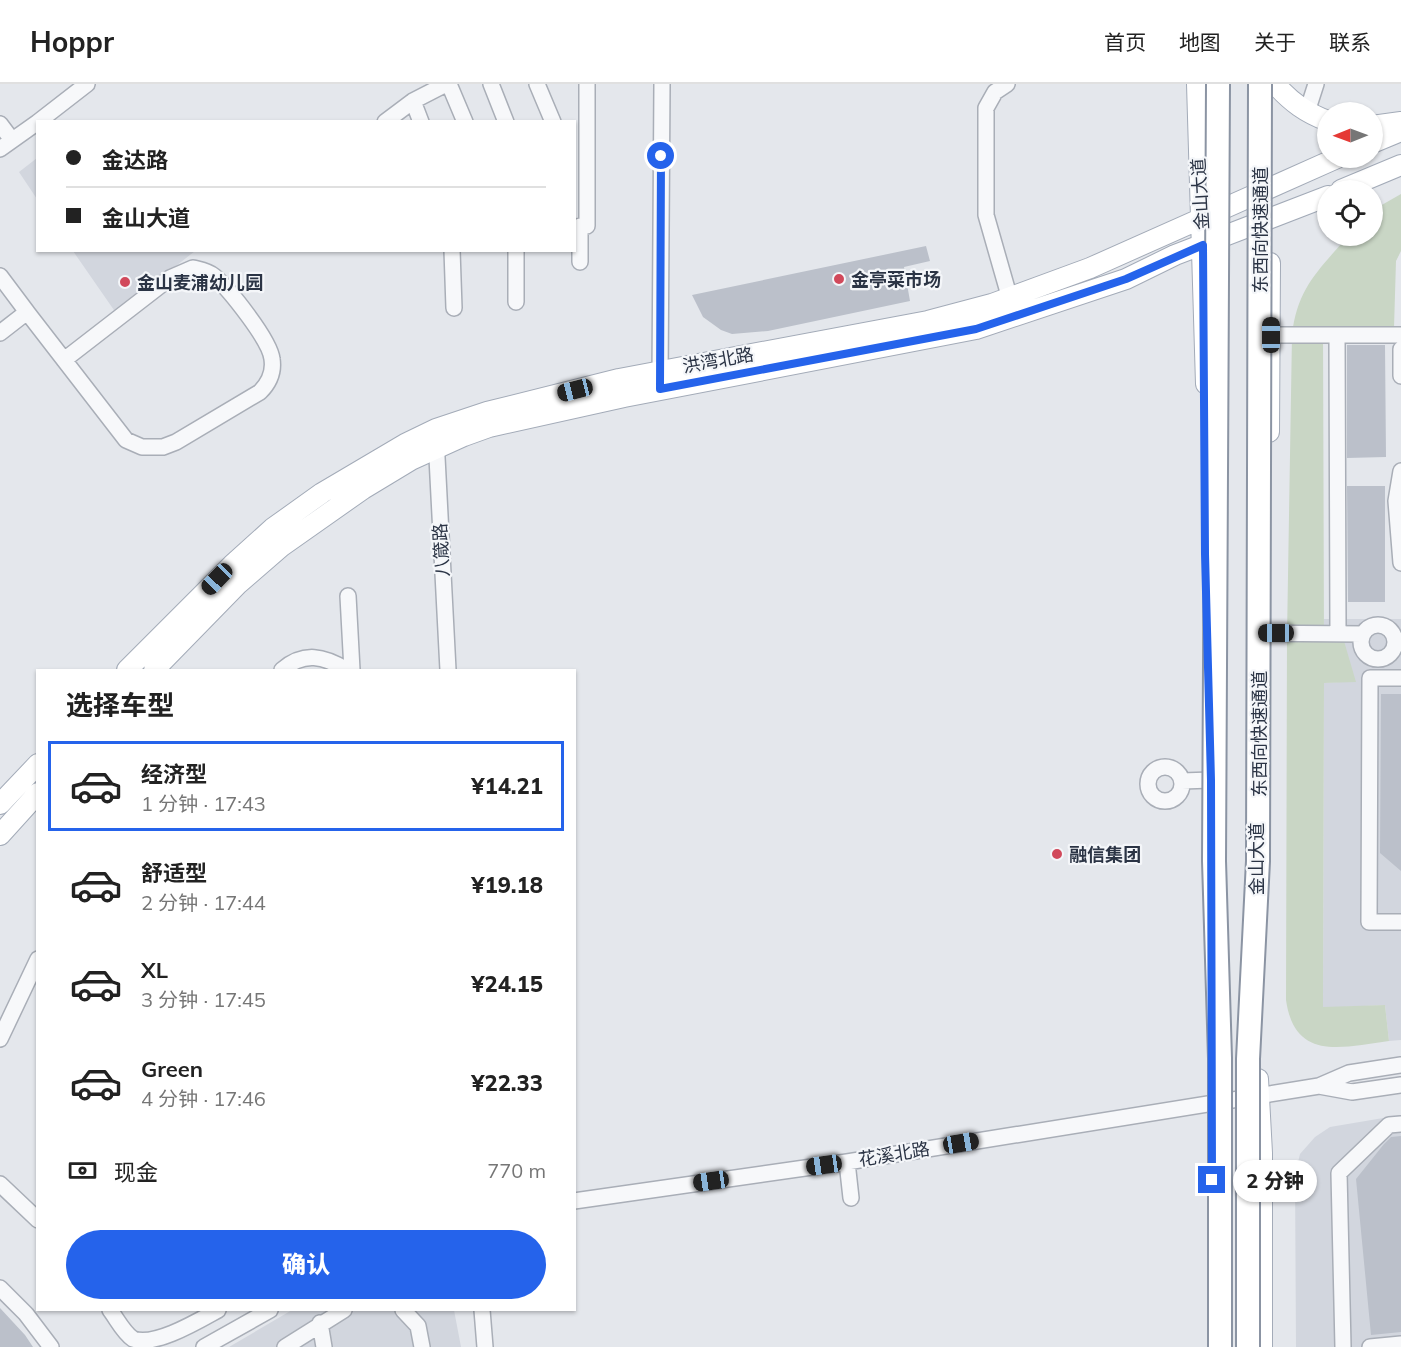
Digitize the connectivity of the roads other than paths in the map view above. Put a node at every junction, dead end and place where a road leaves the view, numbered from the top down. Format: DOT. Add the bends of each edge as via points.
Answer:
graph roads {
  1 [pos="87,84"];
  2 [pos="448,84"];
  3 [pos="491,84"];
  4 [pos="537,84"];
  5 [pos="587,84"];
  6 [pos="662,84"];
  7 [pos="1197,84"];
  8 [pos="1218,84"];
  9 [pos="1262,84"];
  10 [pos="1275,84"];
  11 [pos="1317,84"];
  12 [pos="999,87"];
  13 [pos="413,102"];
  14 [pos="1306,112"];
  15 [pos="1317,116"];
  16 [pos="41,120"];
  17 [pos="388,120"];
  18 [pos="420,120"];
  19 [pos="464,120"];
  20 [pos="505,120"];
  21 [pos="552,120"];
  22 [pos="1401,122"];
  23 [pos="36,123"];
  24 [pos="0,124"];
  25 [pos="1383,124"];
  26 [pos="1401,131"];
  27 [pos="1383,138"];
  28 [pos="6,145"];
  29 [pos="1401,165"];
  30 [pos="1317,167"];
  31 [pos="581,170"];
  32 [pos="1365,180"];
  33 [pos="1270,187"];
  34 [pos="1317,201"];
  35 [pos="1202,218"];
  36 [pos="1270,220"];
  37 [pos="1203,245"];
  38 [pos="452,252"];
  39 [pos="516,252"];
  40 [pos="580,262"];
  41 [pos="0,276"];
  42 [pos="1009,298"];
  43 [pos="516,302"];
  44 [pos="454,308"];
  45 [pos="27,312"];
  46 [pos="1015,318"];
  47 [pos="0,333"];
  48 [pos="1271,335"];
  49 [pos="1337,335"];
  50 [pos="1401,335"];
  51 [pos="1401,349"];
  52 [pos="64,360"];
  53 [pos="1401,376"];
  54 [pos="660,380"];
  55 [pos="436,439"];
  56 [pos="1401,471"];
  57 [pos="1401,563"];
  58 [pos="348,596"];
  59 [pos="1396,628"];
  60 [pos="1256,633"];
  61 [pos="1338,634"];
  62 [pos="1363,634"];
  63 [pos="1371,657"];
  64 [pos="128,669"];
  65 [pos="155,669"];
  66 [pos="283,669"];
  67 [pos="345,669"];
  68 [pos="352,669"];
  69 [pos="448,669"];
  70 [pos="1370,678"];
  71 [pos="1401,678"];
  72 [pos="36,766"];
  73 [pos="1211,780"];
  74 [pos="1182,781"];
  75 [pos="36,795"];
  76 [pos="0,804"];
  77 [pos="0,836"];
  78 [pos="1401,922"];
  79 [pos="36,963"];
  80 [pos="0,1039"];
  81 [pos="1401,1065"];
  82 [pos="1401,1085"];
  83 [pos="1319,1086"];
  84 [pos="1259,1096"];
  85 [pos="1212,1103"];
  86 [pos="1401,1124"];
  87 [pos="847,1162"];
  88 [pos="0,1184"];
  89 [pos="850,1198"];
  90 [pos="576,1200"];
  91 [pos="36,1218"];
  92 [pos="0,1288"];
  93 [pos="111,1311"];
  94 [pos="216,1311"];
  95 [pos="264,1311"];
  96 [pos="342,1311"];
  97 [pos="404,1311"];
  98 [pos="482,1311"];
  99 [pos="244,1316"];
  100 [pos="320,1323"];
  101 [pos="1401,1344"];
  102 [pos="51,1347"];
  103 [pos="204,1347"];
  104 [pos="285,1347"];
  105 [pos="324,1347"];
  106 [pos="422,1347"];
  107 [pos="485,1347"];
  108 [pos="1211,1347"];
  109 [pos="1220,1347"];
  110 [pos="1248,1347"];
  111 [pos="1262,1347"];
  112 [pos="1343,1347"];
  113 [pos="1370,1347"];
  1 -- 16 [label="street"];
  2 -- 13 [label="street"];
  2 -- 19 [label="street"];
  3 -- 20 [label="street"];
  4 -- 21 [label="street"];
  5 -- 31 [label="street"];
  6 -- 54 [label="street"];
  7 -- 35 [label="main road, 金山大道"];
  8 -- 109 [label="highway, bridge" via="1215,861"];
  9 -- 33 [label="main road, 金山大道"];
  9 -- 110 [label="highway, 东西向快速通道, bridge" via="1258,849 1248,1059"];
  10 -- 14 [label="main road"];
  11 -- 14 [label="street"];
  12 -- 42 [label="street" via="985,116 986,215"];
  13 -- 17 [label="street"];
  13 -- 18 [label="street"];
  14 -- 15 [label="main road"];
  22 -- 25 [label="main road"];
  23 -- 28 [label="street"];
  24 -- 28 [label="street"];
  26 -- 27 [label="main road"];
  29 -- 32 [label="main road"];
  30 -- 33 [label="main road, 洪湾北路"];
  31 -- 40 [label="street" via="587,226 580,226"];
  33 -- 35 [label="main road, 洪湾北路"];
  33 -- 36 [label="main road, 金山大道"];
  34 -- 36 [label="main road, 洪湾北路"];
  35 -- 37 [label="main road, 金山大道"];
  35 -- 42 [label="main road, 洪湾北路" via="1090,268"];
  36 -- 37 [label="main road, 洪湾北路"];
  36 -- 48 [label="main road, 金山大道"];
  37 -- 46 [label="main road, 洪湾北路" via="1126,279"];
  37 -- 73 [label="main road, 金山大道"];
  38 -- 44 [label="street"];
  39 -- 43 [label="street"];
  41 -- 45 [label="street"];
  42 -- 46 [label="street"];
  42 -- 54 [label="main road, 洪湾北路" via="928,321"];
  45 -- 47 [label="street"];
  45 -- 52 [label="street"];
  46 -- 54 [label="main road, 洪湾北路" via="932,339"];
  48 -- 49 [label="street"];
  48 -- 60 [label="main road, 金山大道" via="1270,417 1256,574"];
  49 -- 50 [label="street"];
  49 -- 61 [label="street"];
  51 -- 53 [label="street"];
  52 -- 52 [label="street" via="126,440 142,447 163,447 176,442 260,392 272,370 270,348 263,336 215,277 193,268 170,278"];
  54 -- 55 [label="main road, 洪湾北路"];
  55 -- 64 [label="main road, 洪湾北路" via="405,444 322,493 273,528"];
  55 -- 65 [label="main road, 洪湾北路" via="282,546 237,585"];
  55 -- 69 [label="street, 八箴路"];
  56 -- 57 [label="street" via="1396,501"];
  58 -- 68 [label="street"];
  59 -- 62 [label="street" via="1378,625"];
  59 -- 63 [label="street" via="1389,654"];
  60 -- 61 [label="street"];
  60 -- 84 [label="main road, 金山大道"];
  61 -- 62 [label="street"];
  62 -- 63 [label="street" via="1362,647"];
  63 -- 70 [label="street"];
  66 -- 67 [label="street" via="298,659 315,657"];
  70 -- 71 [label="street"];
  70 -- 78 [label="street" via="1370,922"];
  72 -- 76 [label="main road"];
  73 -- 74 [label="street"];
  73 -- 85 [label="main road, 金山大道"];
  75 -- 77 [label="main road"];
  79 -- 80 [label="street"];
  81 -- 83 [label="street" via="1349,1073"];
  82 -- 83 [label="street" via="1352,1092"];
  83 -- 84 [label="street, 花溪北路"];
  84 -- 85 [label="street, 花溪北路"];
  84 -- 111 [label="main road, 金山大道"];
  85 -- 87 [label="street, 花溪北路"];
  85 -- 108 [label="main road, 金山大道"];
  86 -- 112 [label="street" via="1389,1125 1339,1173"];
  87 -- 89 [label="street"];
  87 -- 90 [label="street, 花溪北路"];
  88 -- 91 [label="street"];
  92 -- 102 [label="street"];
  93 -- 94 [label="street" via="129,1335 147,1345 160,1342"];
  95 -- 99 [label="street"];
  96 -- 100 [label="street"];
  97 -- 106 [label="street" via="418,1326"];
  98 -- 107 [label="street"];
  99 -- 103 [label="street"];
  100 -- 104 [label="street"];
  100 -- 105 [label="street"];
  101 -- 113 [label="street"];
}
